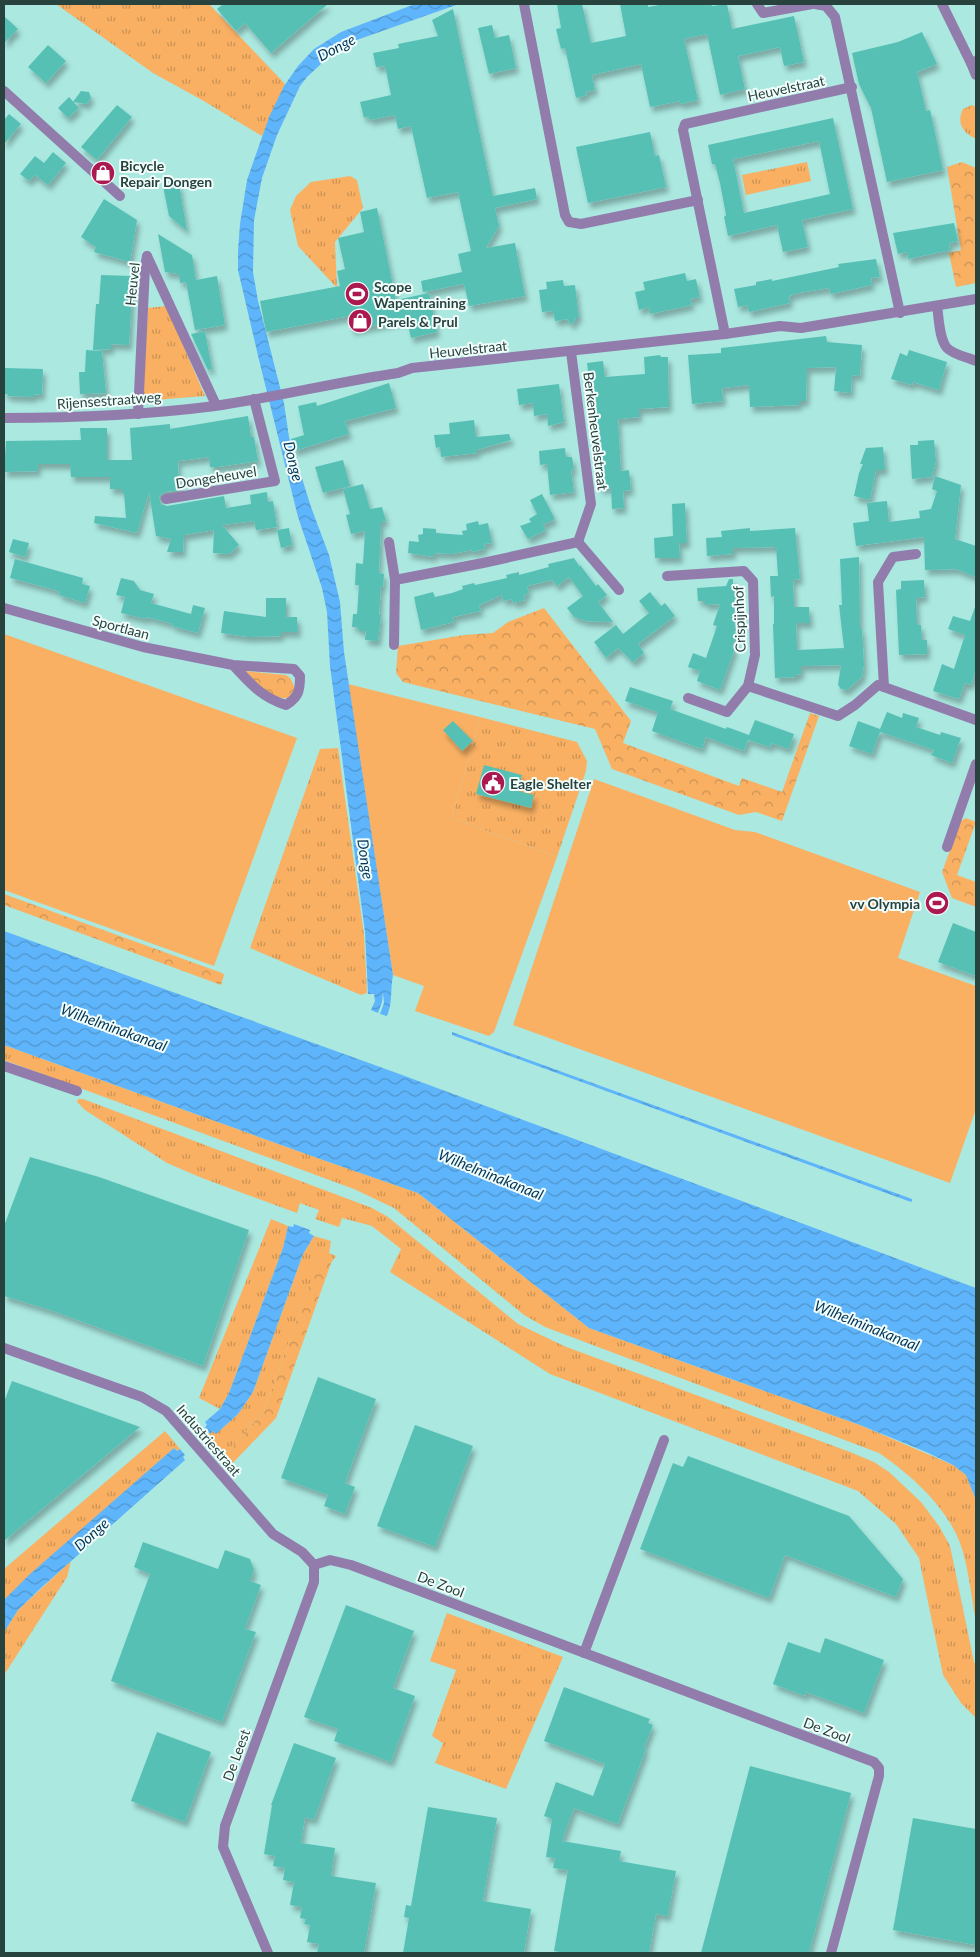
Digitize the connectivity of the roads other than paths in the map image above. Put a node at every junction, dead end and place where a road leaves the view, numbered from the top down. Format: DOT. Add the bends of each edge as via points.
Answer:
graph roads {
  1 [pos="524,4"];
  2 [pos="757,4"];
  3 [pos="813,4"];
  4 [pos="942,4"];
  5 [pos="974,62"];
  6 [pos="976,75"];
  7 [pos="852,88"];
  8 [pos="4,90"];
  9 [pos="120,196"];
  10 [pos="698,200"];
  11 [pos="976,299"];
  12 [pos="937,306"];
  13 [pos="900,313"];
  14 [pos="725,334"];
  15 [pos="572,352"];
  16 [pos="976,360"];
  17 [pos="254,399"];
  18 [pos="216,406"];
  19 [pos="138,414"];
  20 [pos="4,418"];
  21 [pos="166,499"];
  22 [pos="389,542"];
  23 [pos="578,542"];
  24 [pos="916,554"];
  25 [pos="667,576"];
  26 [pos="395,580"];
  27 [pos="620,590"];
  28 [pos="4,608"];
  29 [pos="394,645"];
  30 [pos="233,664"];
  31 [pos="748,686"];
  32 [pos="884,687"];
  33 [pos="688,698"];
  34 [pos="976,720"];
  35 [pos="976,764"];
  36 [pos="947,847"];
  37 [pos="4,1066"];
  38 [pos="77,1091"];
  39 [pos="4,1348"];
  40 [pos="664,1440"];
  41 [pos="314,1565"];
  42 [pos="584,1654"];
  43 [pos="268,1953"];
  44 [pos="831,1953"];
  1 -- 10 [label="street" via="569,222 581,224"];
  2 -- 3 [label="street" via="763,13"];
  3 -- 7 [label="street" via="826,6 835,17"];
  4 -- 5 [label="street"];
  5 -- 6 [label="street"];
  7 -- 10 [label="street, Heuvelstraat" via="685,124 683,130"];
  7 -- 13 [label="street"];
  8 -- 9 [label="street"];
  10 -- 14 [label="street, Heuvelstraat"];
  11 -- 12 [label="street, Heuvelstraat"];
  12 -- 13 [label="street, Heuvelstraat"];
  12 -- 16 [label="street" via="946,347"];
  13 -- 14 [label="street, Heuvelstraat" via="801,328 780,326"];
  14 -- 15 [label="street, Heuvelstraat"];
  15 -- 17 [label="street, Heuvelstraat" via="412,368"];
  15 -- 23 [label="street, Berkenheuvelstraat" via="591,504"];
  17 -- 18 [label="street, Heuvelstraat"];
  17 -- 21 [label="street, Dongeheuvel" via="275,481"];
  18 -- 19 [label="street, Rijensestraatweg"];
  18 -- 19 [label="street, Heuvel" via="148,256"];
  19 -- 20 [label="street, Rijensestraatweg"];
  22 -- 26 [label="street"];
  23 -- 26 [label="street"];
  23 -- 27 [label="street"];
  24 -- 32 [label="street" via="893,556 878,582"];
  25 -- 31 [label="street, Crispijnhof" via="744,571 753,581 755,655"];
  26 -- 29 [label="street"];
  28 -- 30 [label="street, Sportlaan" via="143,648"];
  30 -- 30 [label="street, Sportlaan" via="294,669 300,676 300,689 295,700 286,705 270,700 252,686"];
  31 -- 32 [label="street" via="838,716 878,685"];
  31 -- 33 [label="street, Crispijnhof" via="727,712"];
  32 -- 34 [label="street"];
  35 -- 36 [label="street"];
  37 -- 38 [label="street"];
  39 -- 41 [label="street, Industriestraat" via="142,1397 166,1411 273,1534 302,1552"];
  40 -- 42 [label="street"];
  41 -- 42 [label="street, De Zool" via="330,1560 350,1564"];
  41 -- 43 [label="street, De Leest" via="314,1582 224,1826 223,1847"];
  42 -- 44 [label="street, De Zool" via="874,1762 879,1768"];
}
